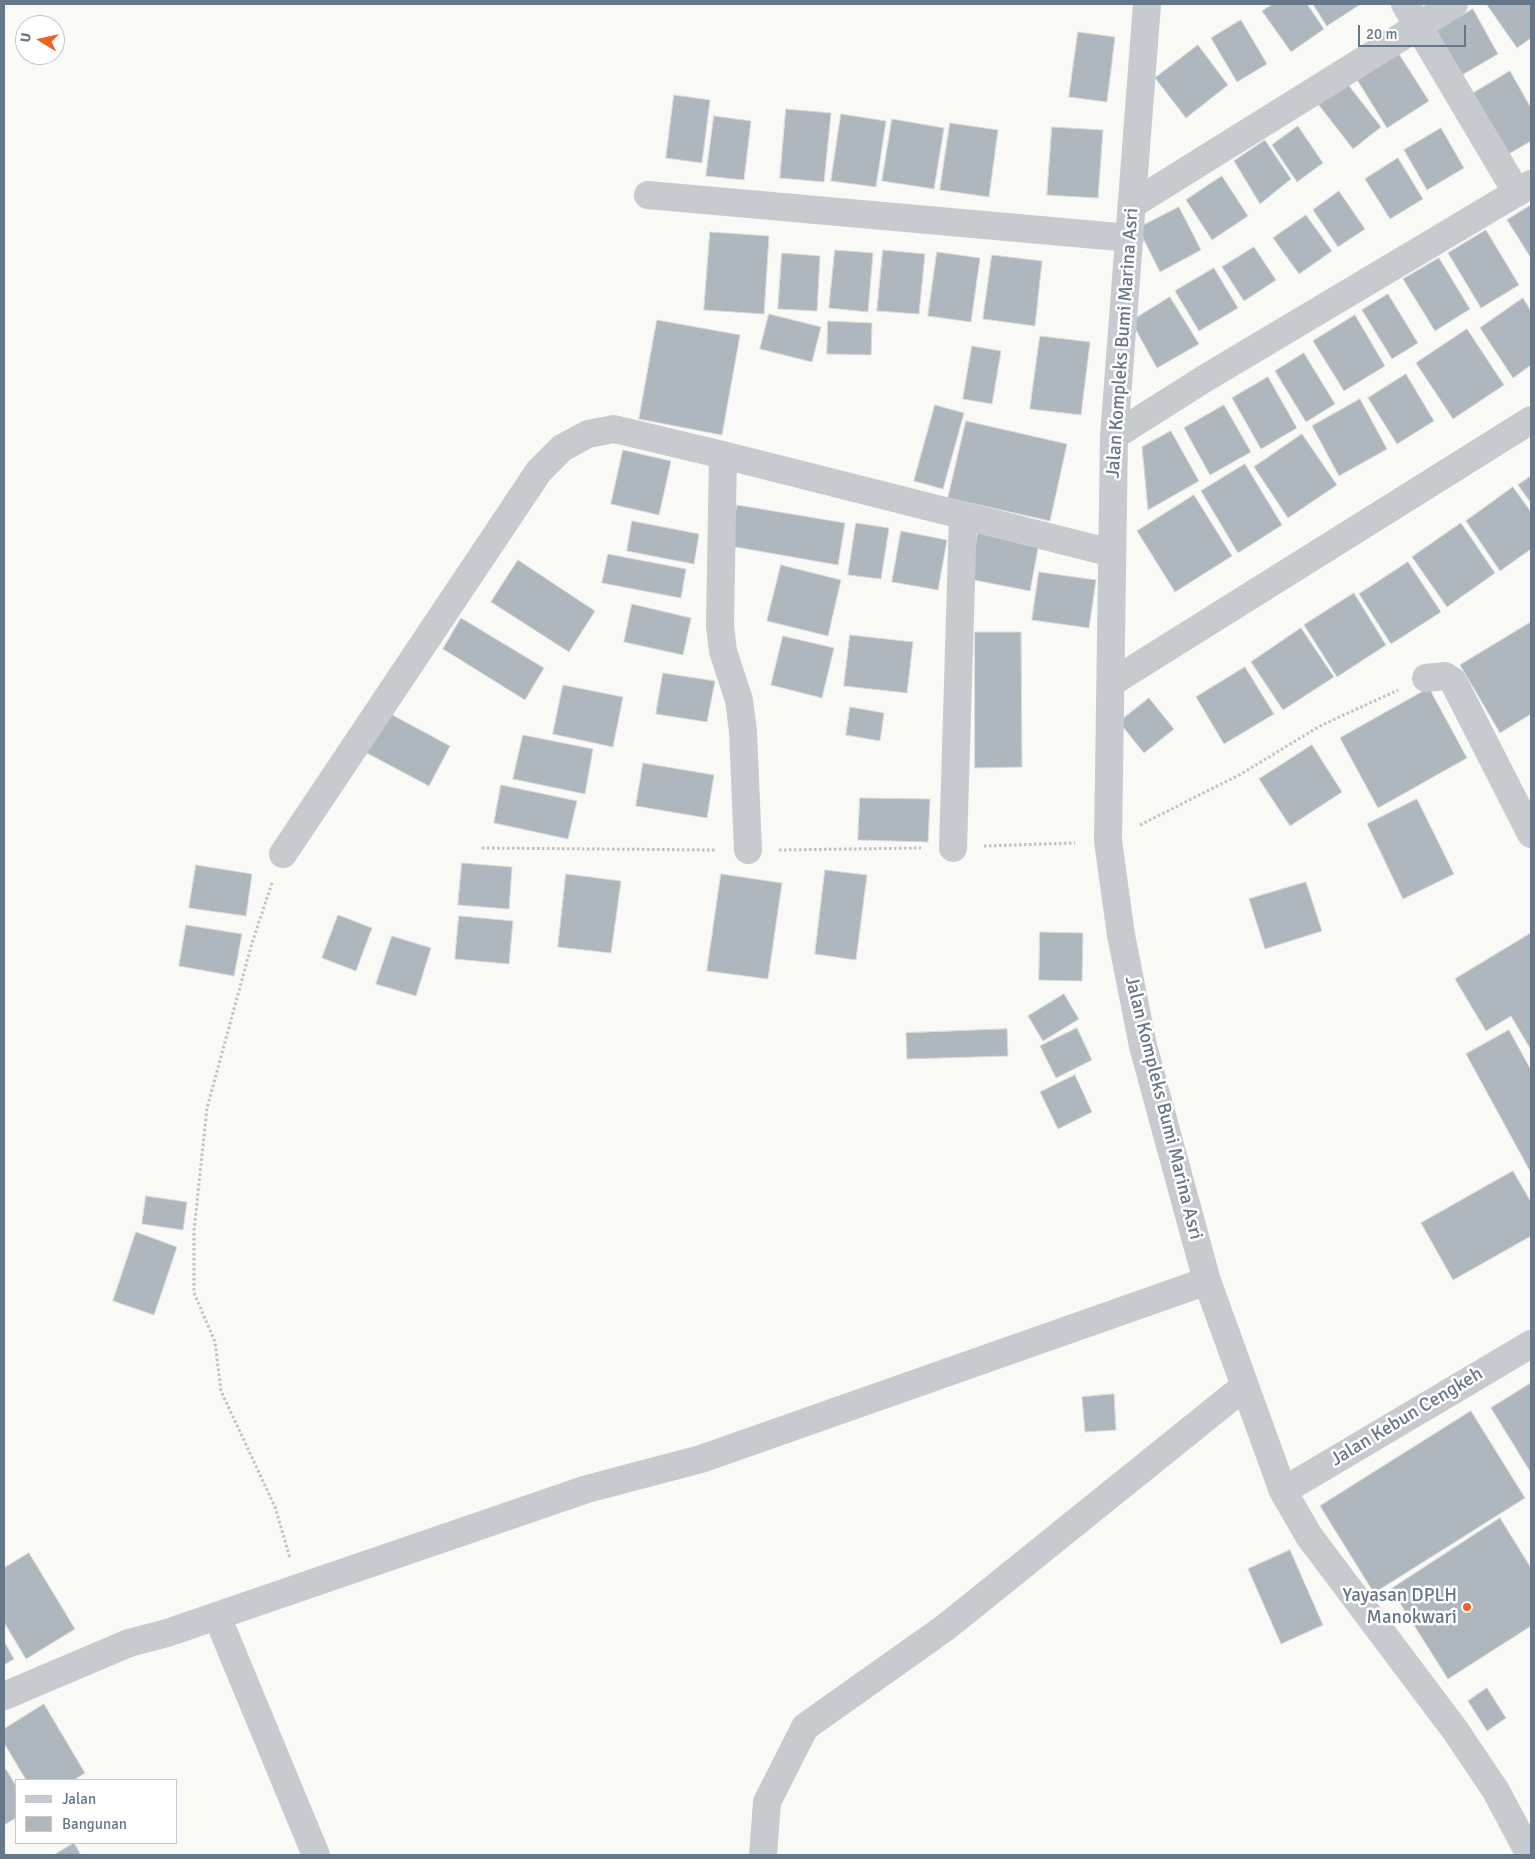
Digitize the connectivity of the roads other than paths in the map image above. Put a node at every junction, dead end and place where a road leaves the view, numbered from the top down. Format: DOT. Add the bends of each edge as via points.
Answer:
graph roads {
  1 [pos="1147,4"];
  2 [pos="1454,4"];
  3 [pos="1412,14"];
  4 [pos="1524,188"];
  5 [pos="648,195"];
  6 [pos="1133,204"];
  7 [pos="1130,238"];
  8 [pos="1531,420"];
  9 [pos="1114,436"];
  10 [pos="723,455"];
  11 [pos="963,516"];
  12 [pos="1112,553"];
  13 [pos="1426,678"];
  14 [pos="1111,683"];
  15 [pos="1531,834"];
  16 [pos="953,848"];
  17 [pos="748,850"];
  18 [pos="283,854"];
  19 [pos="1208,1281"];
  20 [pos="1531,1344"];
  21 [pos="1246,1386"];
  22 [pos="1283,1491"];
  23 [pos="217,1616"];
  24 [pos="4,1696"];
  25 [pos="316,1855"];
  26 [pos="763,1855"];
  27 [pos="1530,1855"];
  1 -- 6 [label="street, Jalan Kompleks Bumi Marina Asri"];
  2 -- 3 [label="street"];
  3 -- 4 [label="street"];
  3 -- 6 [label="street"];
  4 -- 9 [label="street"];
  5 -- 7 [label="street"];
  6 -- 7 [label="street, Jalan Kompleks Bumi Marina Asri"];
  7 -- 9 [label="street, Jalan Kompleks Bumi Marina Asri"];
  8 -- 14 [label="street"];
  9 -- 12 [label="street, Jalan Kompleks Bumi Marina Asri"];
  10 -- 11 [label="street"];
  10 -- 17 [label="street" via="720,626 723,651 739,700 743,731"];
  10 -- 18 [label="street" via="614,429 588,434 562,448 539,471"];
  11 -- 12 [label="street"];
  11 -- 16 [label="street"];
  12 -- 14 [label="street, Jalan Kompleks Bumi Marina Asri"];
  13 -- 15 [label="street" via="1446,676 1453,681"];
  14 -- 19 [label="street, Jalan Kompleks Bumi Marina Asri" via="1108,841 1121,935 1143,1046"];
  19 -- 21 [label="street, Jalan Kompleks Bumi Marina Asri"];
  19 -- 23 [label="street" via="701,1459 587,1489"];
  20 -- 22 [label="street, Jalan Kebun Cengkeh"];
  21 -- 22 [label="street, Jalan Kompleks Bumi Marina Asri"];
  21 -- 26 [label="street" via="946,1627 805,1728 767,1802"];
  22 -- 27 [label="street, Jalan Kompleks Bumi Marina Asri" via="1309,1536 1455,1730 1496,1791"];
  23 -- 24 [label="street" via="129,1643"];
  23 -- 25 [label="street"];
}
